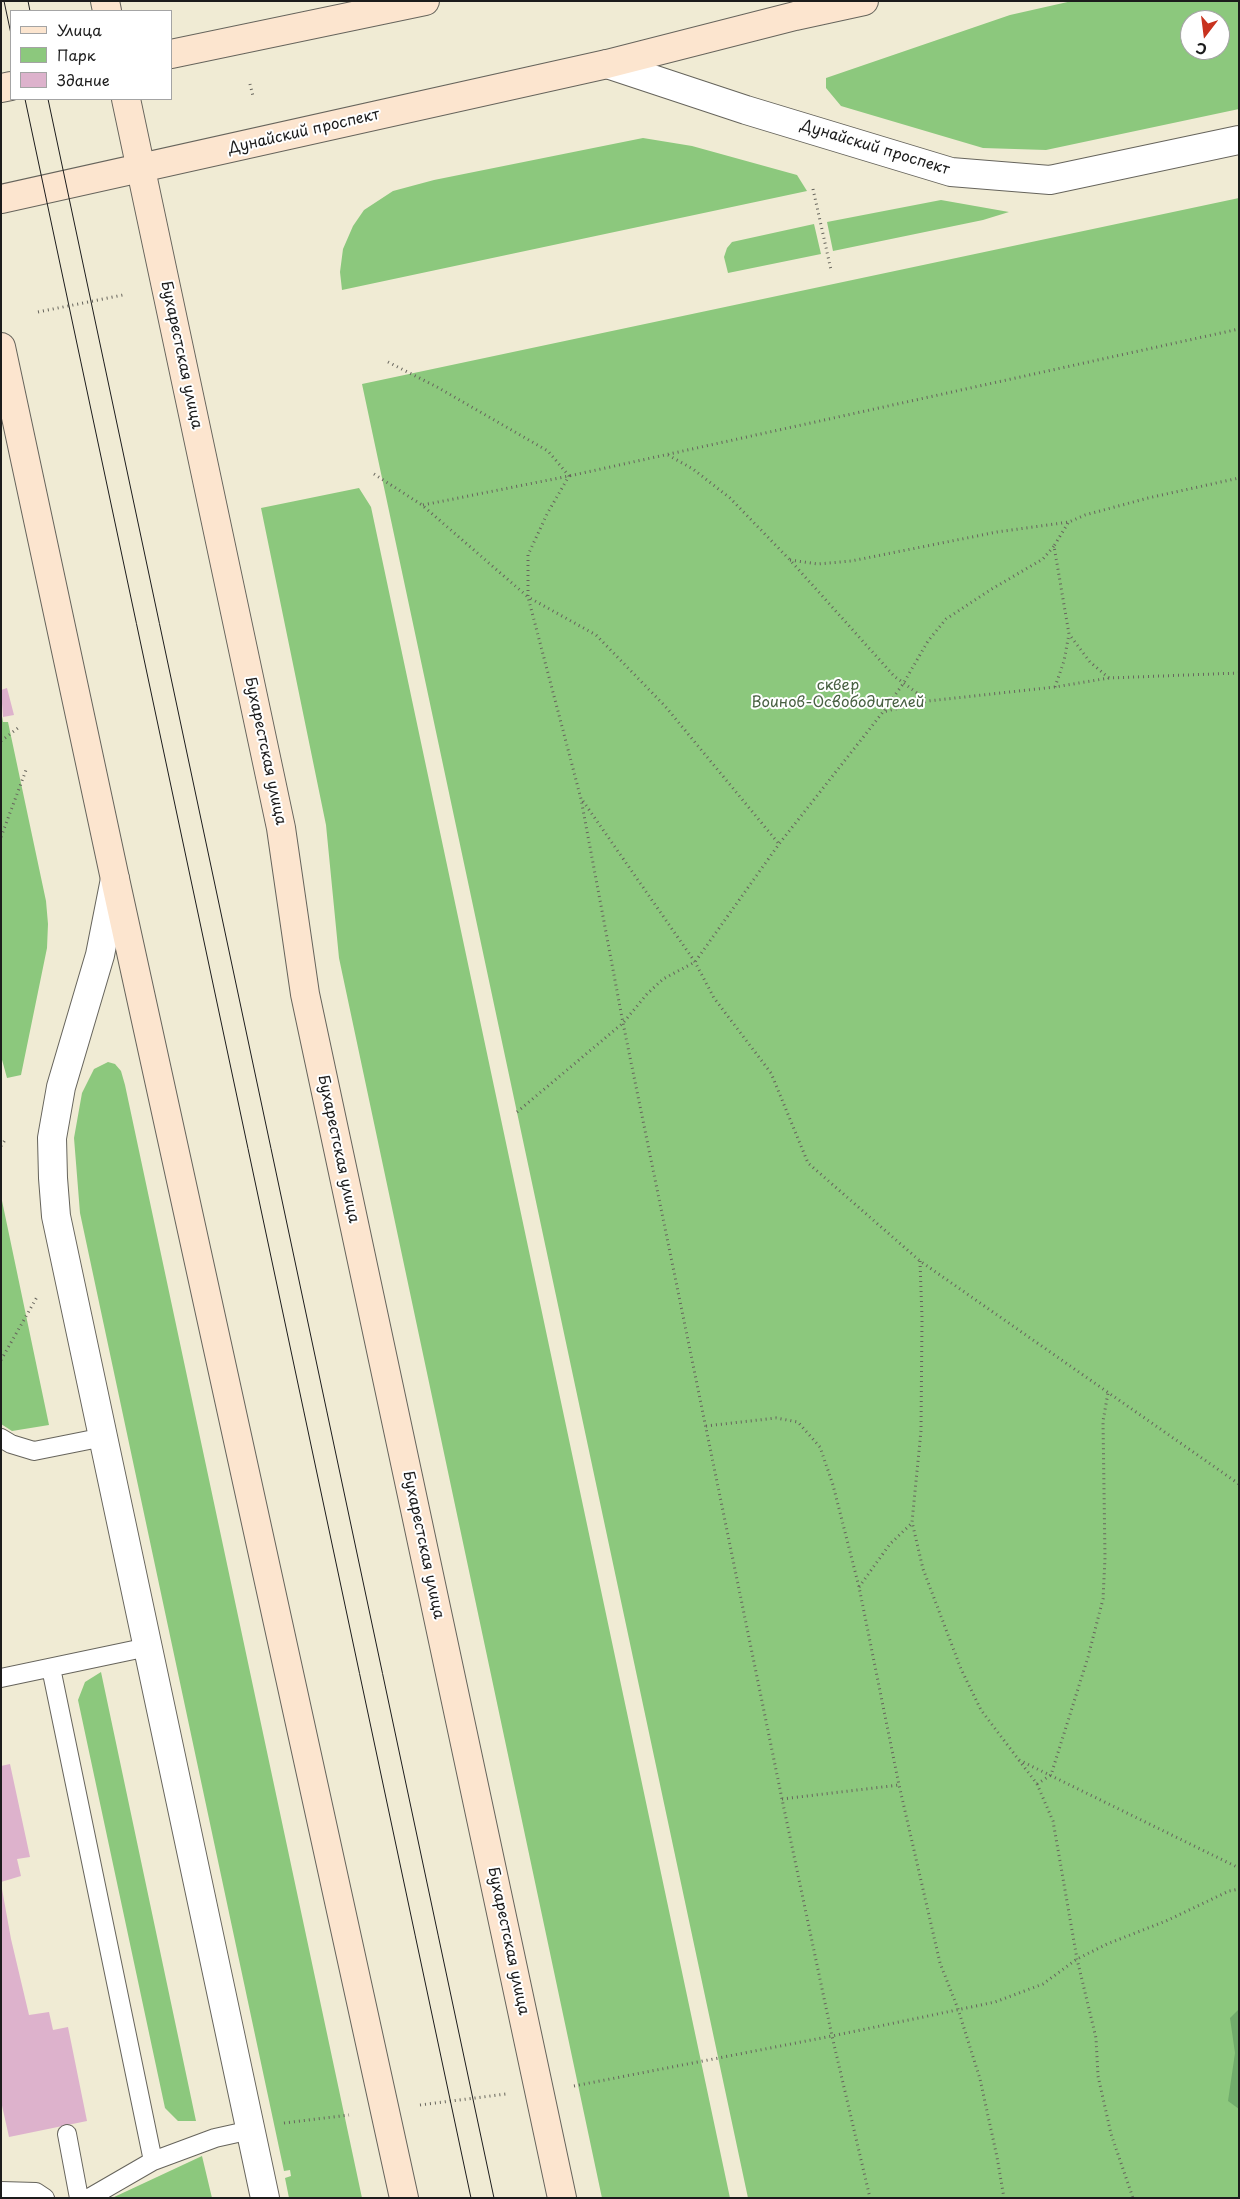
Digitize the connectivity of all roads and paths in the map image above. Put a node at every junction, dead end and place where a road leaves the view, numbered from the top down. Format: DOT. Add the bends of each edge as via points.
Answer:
graph roads {
  1 [pos="425,1"];
  2 [pos="864,1"];
  3 [pos="172,54"];
  4 [pos="607,64"];
  5 [pos="250,84"];
  6 [pos="253,96"];
  7 [pos="126,100"];
  8 [pos="1239,140"];
  9 [pos="142,168"];
  10 [pos="813,189"];
  11 [pos="1,199"];
  12 [pos="831,270"];
  13 [pos="123,295"];
  14 [pos="38,312"];
  15 [pos="1239,329"];
  16 [pos="1,347"];
  17 [pos="388,362"];
  18 [pos="668,455"];
  19 [pos="374,474"];
  20 [pos="569,476"];
  21 [pos="1239,478"];
  22 [pos="422,505"];
  23 [pos="1069,522"];
  24 [pos="1054,546"];
  25 [pos="790,560"];
  26 [pos="528,597"];
  27 [pos="1069,634"];
  28 [pos="1239,673"];
  29 [pos="1109,678"];
  30 [pos="903,684"];
  31 [pos="1055,687"];
  32 [pos="928,701"];
  33 [pos="883,712"];
  34 [pos="18,728"];
  35 [pos="1,741"];
  36 [pos="26,770"];
  37 [pos="581,799"];
  38 [pos="1,837"];
  39 [pos="779,844"];
  40 [pos="115,879"];
  41 [pos="694,962"];
  42 [pos="623,1023"];
  43 [pos="517,1112"];
  44 [pos="4,1140"];
  45 [pos="1,1146"];
  46 [pos="920,1261"];
  47 [pos="37,1297"];
  48 [pos="1,1360"];
  49 [pos="1108,1393"];
  50 [pos="706,1426"];
  51 [pos="1,1438"];
  52 [pos="104,1438"];
  53 [pos="1239,1484"];
  54 [pos="912,1522"];
  55 [pos="859,1587"];
  56 [pos="148,1647"];
  57 [pos="51,1668"];
  58 [pos="1,1678"];
  59 [pos="1016,1758"];
  60 [pos="1051,1775"];
  61 [pos="1037,1784"];
  62 [pos="899,1785"];
  63 [pos="782,1799"];
  64 [pos="1239,1868"];
  65 [pos="1239,1889"];
  66 [pos="1077,1959"];
  67 [pos="958,2009"];
  68 [pos="832,2036"];
  69 [pos="578,2085"];
  70 [pos="251,2130"];
  71 [pos="67,2134"];
  72 [pos="153,2161"];
  73 [pos="1,2191"];
  74 [pos="46,2198"];
  75 [pos="79,2198"];
  76 [pos="89,2198"];
  77 [pos="265,2198"];
  78 [pos="404,2198"];
  79 [pos="562,2198"];
  80 [pos="870,2198"];
  81 [pos="1004,2198"];
  82 [pos="1134,2198"];
  1 -- 3 [label="main road"];
  2 -- 4 [label="main road, Дунайский проспект"];
  4 -- 8 [label="street, Дунайский проспект" via="951,172 1050,180"];
  4 -- 9 [label="main road, Дунайский проспект"];
  5 -- 6 [label="path"];
  7 -- 9 [label="main road, Бухарестская улица"];
  9 -- 11 [label="main road, Дунайский проспект"];
  9 -- 79 [label="main road, Бухарестская улица" via="281,828 305,994"];
  10 -- 12 [label="path"];
  13 -- 14 [label="path"];
  15 -- 18 [label="path"];
  16 -- 40 [label="main road"];
  17 -- 20 [label="path" via="548,451"];
  18 -- 20 [label="path"];
  18 -- 25 [label="path" via="730,498"];
  19 -- 22 [label="path"];
  20 -- 22 [label="path"];
  20 -- 26 [label="path" via="528,555"];
  21 -- 23 [label="path" via="1148,498"];
  22 -- 26 [label="path"];
  23 -- 24 [label="path"];
  23 -- 25 [label="path" via="997,532 851,561 818,564"];
  24 -- 27 [label="path"];
  24 -- 30 [label="path" via="1043,559 946,619 928,641"];
  25 -- 30 [label="path"];
  26 -- 37 [label="path"];
  26 -- 39 [label="path" via="596,635 665,706"];
  27 -- 29 [label="path" via="1090,662"];
  27 -- 31 [label="path"];
  28 -- 29 [label="path"];
  29 -- 31 [label="path"];
  30 -- 32 [label="path"];
  30 -- 33 [label="path"];
  31 -- 32 [label="path"];
  32 -- 33 [label="path"];
  33 -- 39 [label="path"];
  34 -- 35 [label="path"];
  36 -- 38 [label="path"];
  37 -- 41 [label="path"];
  37 -- 42 [label="path"];
  39 -- 41 [label="path"];
  40 -- 52 [label="street" via="100,955 61,1087 52,1138 56,1216"];
  40 -- 78 [label="main road"];
  41 -- 42 [label="path" via="663,979"];
  41 -- 46 [label="path" via="714,998 770,1073 808,1163"];
  42 -- 43 [label="path"];
  42 -- 50 [label="path"];
  44 -- 45 [label="path"];
  46 -- 49 [label="path"];
  46 -- 54 [label="path" via="921,1431"];
  47 -- 48 [label="path"];
  49 -- 53 [label="path"];
  49 -- 60 [label="path" via="1103,1422 1103,1599"];
  50 -- 55 [label="path" via="776,1418 798,1422 820,1448 833,1485"];
  50 -- 63 [label="path"];
  51 -- 52 [label="lane" via="34,1451"];
  52 -- 56 [label="street"];
  54 -- 55 [label="path" via="890,1544"];
  54 -- 59 [label="path" via="923,1569 961,1669 981,1710"];
  55 -- 62 [label="path"];
  56 -- 57 [label="lane"];
  56 -- 70 [label="street"];
  57 -- 58 [label="lane"];
  57 -- 72 [label="lane"];
  59 -- 60 [label="path"];
  59 -- 61 [label="path"];
  60 -- 61 [label="path"];
  60 -- 64 [label="path"];
  61 -- 66 [label="path" via="1053,1821"];
  62 -- 63 [label="path"];
  62 -- 67 [label="path" via="940,1963"];
  63 -- 68 [label="path"];
  65 -- 66 [label="path"];
  66 -- 67 [label="path" via="1043,1984 995,2002"];
  66 -- 82 [label="path" via="1096,2038 1098,2076 1111,2134"];
  67 -- 68 [label="path"];
  67 -- 81 [label="path" via="980,2079"];
  68 -- 69 [label="path"];
  68 -- 80 [label="path"];
  70 -- 72 [label="lane" via="215,2138"];
  70 -- 77 [label="street"];
  71 -- 75 [label="lane"];
  72 -- 76 [label="lane"];
  73 -- 74 [label="lane" via="36,2192"];
}
